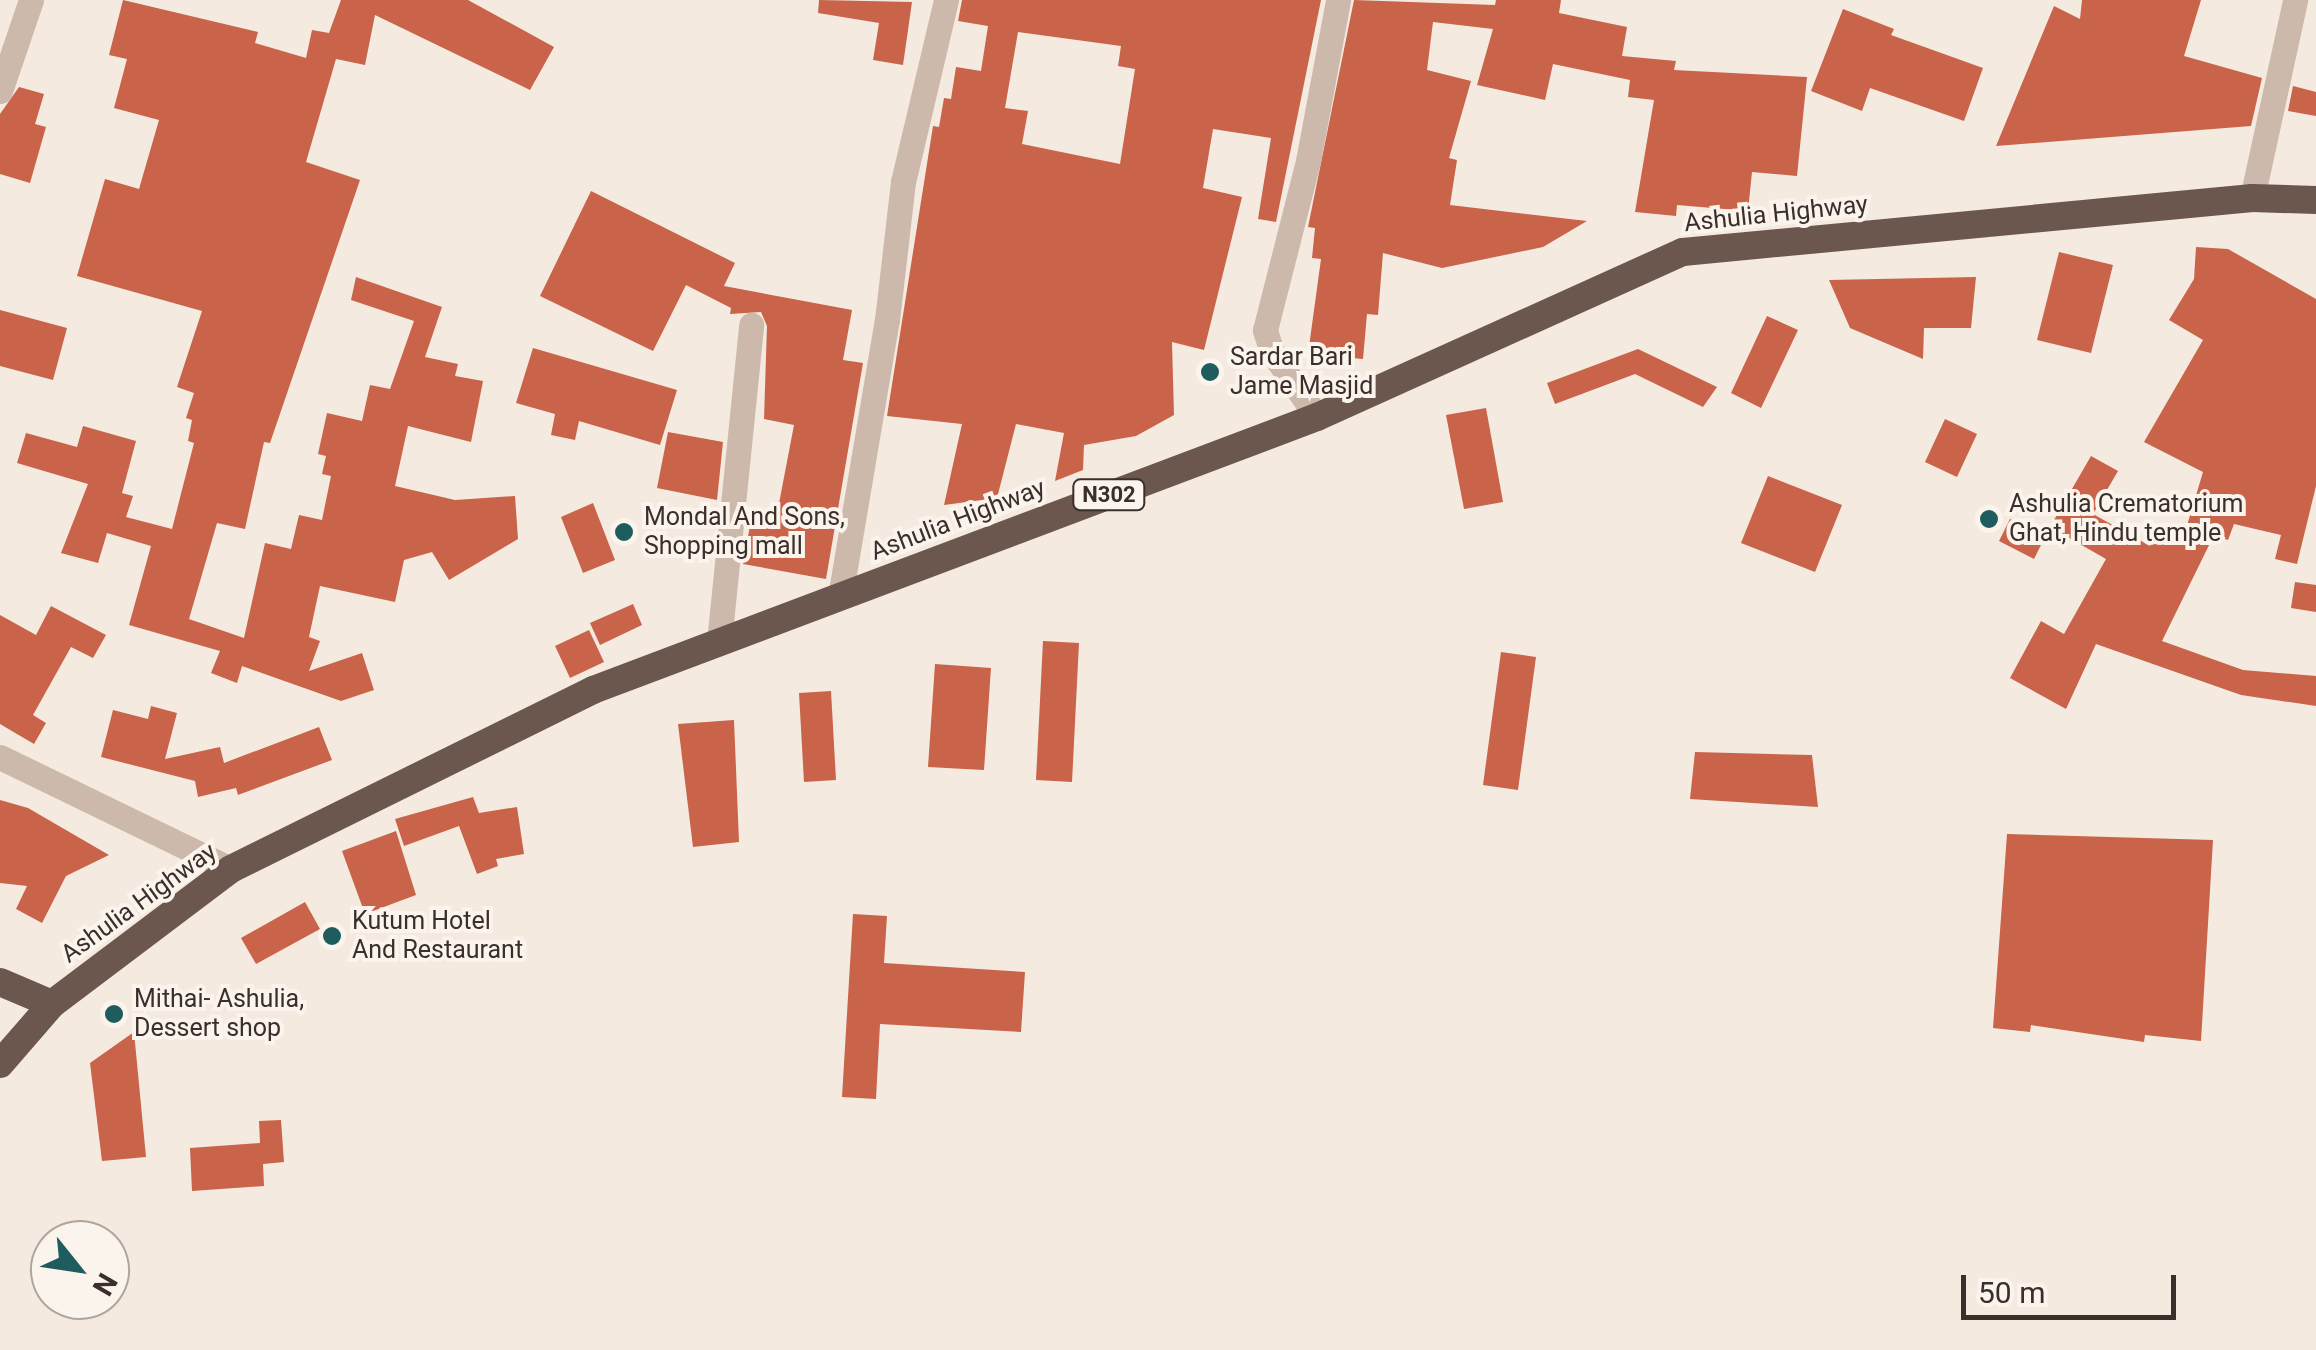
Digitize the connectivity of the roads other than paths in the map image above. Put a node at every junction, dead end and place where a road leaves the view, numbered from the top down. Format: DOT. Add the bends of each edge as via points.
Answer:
graph roads {
  1 [pos="30,0"];
  2 [pos="946,0"];
  3 [pos="1338,0"];
  4 [pos="2295,0"];
  5 [pos="0,91"];
  6 [pos="2252,198"];
  7 [pos="2316,200"];
  8 [pos="751,325"];
  9 [pos="1317,417"];
  10 [pos="840,597"];
  11 [pos="719,642"];
  12 [pos="0,757"];
  13 [pos="232,869"];
  14 [pos="0,982"];
  15 [pos="52,1004"];
  16 [pos="0,1064"];
  1 -- 5 [label="street"];
  2 -- 10 [label="street" via="903,182"];
  3 -- 9 [label="street" via="1308,161 1264,330"];
  4 -- 6 [label="street"];
  6 -- 7 [label="highway, Ashulia Highway / N302"];
  6 -- 9 [label="highway, Ashulia Highway / N302" via="1683,252"];
  8 -- 11 [label="street"];
  9 -- 10 [label="highway, Ashulia Highway / N302"];
  10 -- 11 [label="highway, Ashulia Highway / N302"];
  11 -- 13 [label="highway, Ashulia Highway / N302" via="593,690"];
  12 -- 13 [label="street"];
  13 -- 15 [label="highway, Ashulia Highway / N302"];
  14 -- 15 [label="highway"];
  15 -- 16 [label="highway, Ashulia Highway / N302"];
}
